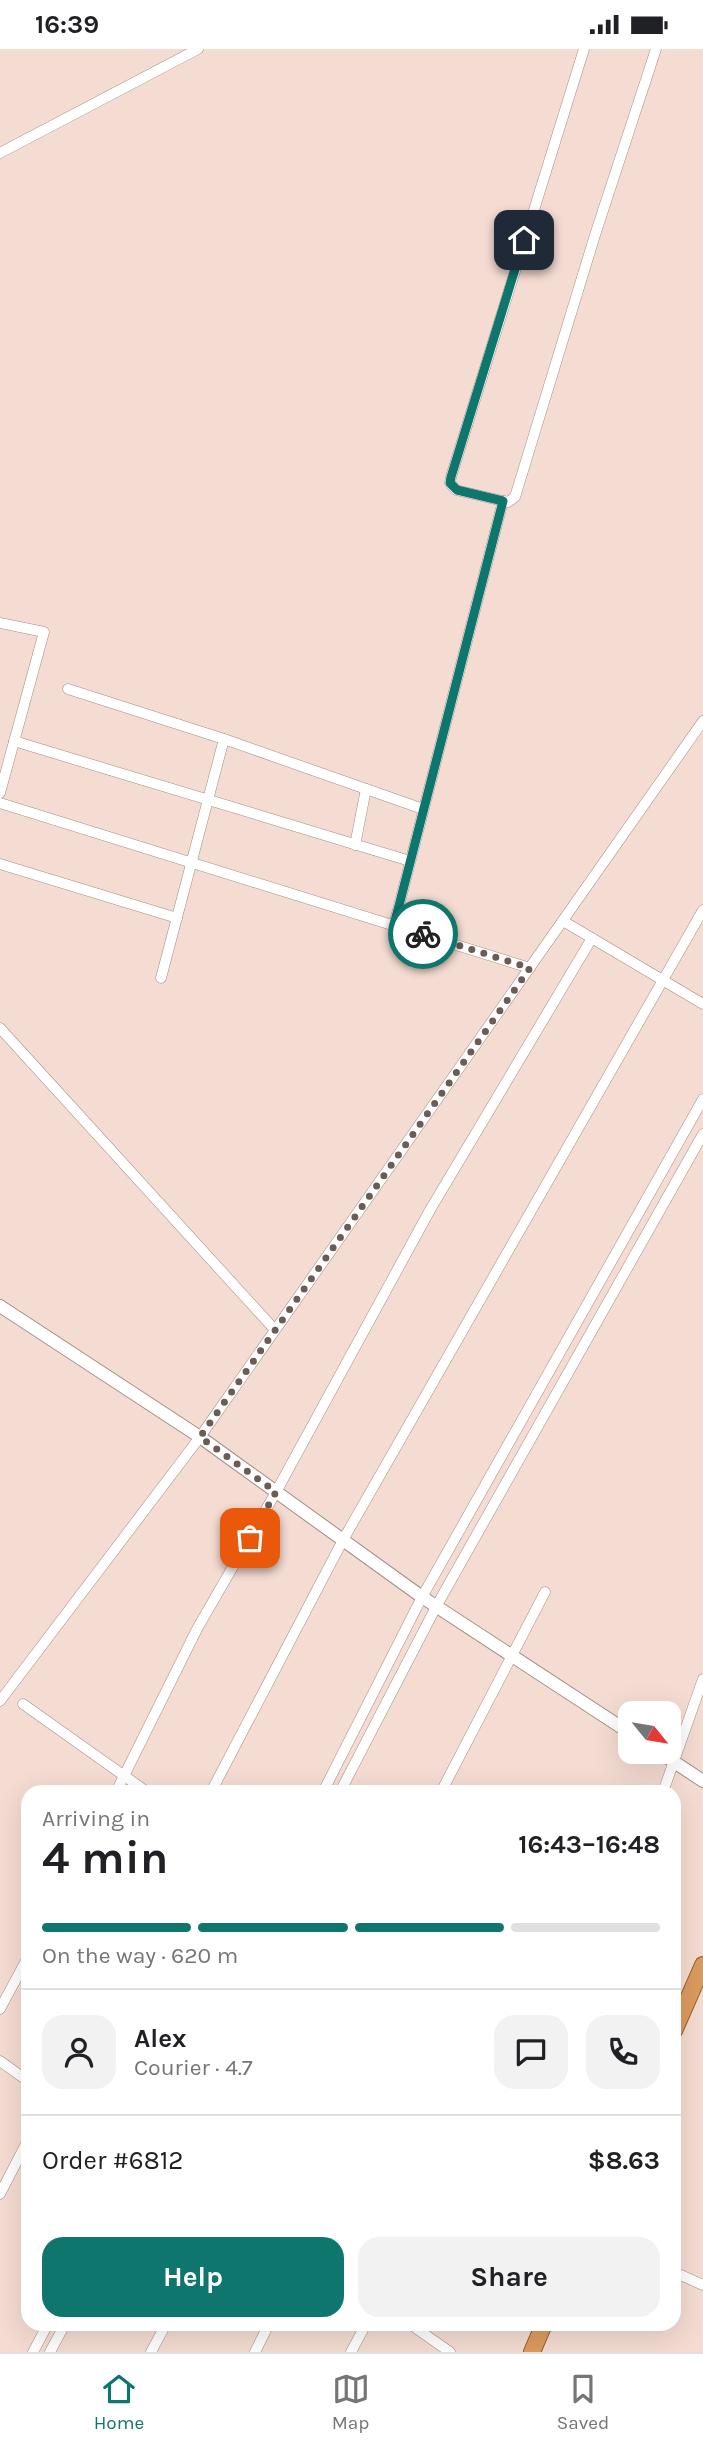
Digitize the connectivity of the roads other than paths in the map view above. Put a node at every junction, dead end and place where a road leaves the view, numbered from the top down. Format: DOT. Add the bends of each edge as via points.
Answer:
graph roads {
  1 [pos="198,49"];
  2 [pos="584,49"];
  3 [pos="656,49"];
  4 [pos="0,153"];
  5 [pos="503,501"];
  6 [pos="0,623"];
  7 [pos="68,689"];
  8 [pos="703,721"];
  9 [pos="224,740"];
  10 [pos="14,741"];
  11 [pos="366,789"];
  12 [pos="0,793"];
  13 [pos="208,800"];
  14 [pos="0,803"];
  15 [pos="423,809"];
  16 [pos="355,845"];
  17 [pos="410,861"];
  18 [pos="192,862"];
  19 [pos="0,864"];
  20 [pos="703,910"];
  21 [pos="177,918"];
  22 [pos="563,921"];
  23 [pos="394,925"];
  24 [pos="592,938"];
  25 [pos="530,968"];
  26 [pos="161,978"];
  27 [pos="664,981"];
  28 [pos="703,1004"];
  29 [pos="0,1028"];
  30 [pos="703,1099"];
  31 [pos="703,1134"];
  32 [pos="0,1306"];
  33 [pos="275,1330"];
  34 [pos="200,1437"];
  35 [pos="276,1492"];
  36 [pos="343,1540"];
  37 [pos="545,1592"];
  38 [pos="422,1597"];
  39 [pos="436,1605"];
  40 [pos="511,1656"];
  41 [pos="703,1679"];
  42 [pos="0,1701"];
  43 [pos="23,1705"];
  44 [pos="618,1725"];
  45 [pos="681,1741"];
  46 [pos="673,1764"];
  47 [pos="678,1764"];
  48 [pos="125,1775"];
  49 [pos="703,1781"];
  50 [pos="120,1785"];
  51 [pos="138,1785"];
  52 [pos="215,1785"];
  53 [pos="327,1785"];
  54 [pos="344,1785"];
  55 [pos="445,1785"];
  56 [pos="665,1785"];
  57 [pos="703,1965"];
  58 [pos="21,1970"];
  59 [pos="0,2009"];
  60 [pos="681,2015"];
  61 [pos="0,2061"];
  62 [pos="21,2076"];
  63 [pos="21,2154"];
  64 [pos="0,2195"];
  65 [pos="681,2274"];
  66 [pos="703,2285"];
  67 [pos="44,2331"];
  68 [pos="61,2331"];
  69 [pos="162,2331"];
  70 [pos="266,2331"];
  71 [pos="362,2331"];
  72 [pos="420,2331"];
  73 [pos="541,2331"];
  74 [pos="33,2352"];
  75 [pos="50,2352"];
  76 [pos="151,2352"];
  77 [pos="255,2352"];
  78 [pos="351,2352"];
  79 [pos="450,2352"];
  80 [pos="531,2352"];
  1 -- 4 [label="street"];
  2 -- 5 [label="street" via="451,477 457,490"];
  3 -- 5 [label="street" via="515,497"];
  5 -- 15 [label="street"];
  6 -- 10 [label="street" via="44,632"];
  7 -- 9 [label="street"];
  8 -- 22 [label="street"];
  9 -- 11 [label="street"];
  9 -- 13 [label="street"];
  10 -- 12 [label="street"];
  10 -- 13 [label="street"];
  11 -- 15 [label="street"];
  11 -- 16 [label="street"];
  13 -- 16 [label="street"];
  13 -- 18 [label="street"];
  14 -- 18 [label="street"];
  15 -- 17 [label="street"];
  16 -- 17 [label="street"];
  17 -- 23 [label="street"];
  18 -- 21 [label="street"];
  18 -- 23 [label="street"];
  19 -- 21 [label="street"];
  20 -- 27 [label="street"];
  21 -- 26 [label="street"];
  22 -- 24 [label="street"];
  22 -- 25 [label="street"];
  23 -- 25 [label="street"];
  24 -- 27 [label="street"];
  24 -- 35 [label="street" via="430,1210"];
  25 -- 33 [label="street"];
  27 -- 28 [label="street"];
  27 -- 36 [label="street"];
  29 -- 33 [label="street"];
  30 -- 38 [label="street"];
  31 -- 39 [label="street"];
  32 -- 34 [label="street"];
  33 -- 34 [label="street"];
  34 -- 35 [label="street"];
  34 -- 42 [label="street"];
  35 -- 36 [label="street"];
  35 -- 48 [label="street" via="197,1629"];
  36 -- 38 [label="street"];
  36 -- 52 [label="street"];
  37 -- 40 [label="street"];
  38 -- 39 [label="street"];
  38 -- 53 [label="street"];
  39 -- 40 [label="street"];
  39 -- 54 [label="street"];
  40 -- 44 [label="street"];
  40 -- 55 [label="street"];
  41 -- 45 [label="street"];
  43 -- 48 [label="street"];
  46 -- 56 [label="street"];
  47 -- 49 [label="street"];
  48 -- 50 [label="street"];
  48 -- 51 [label="street"];
  57 -- 60 [label="highway"];
  58 -- 59 [label="street"];
  61 -- 62 [label="street"];
  63 -- 64 [label="street"];
  65 -- 66 [label="street"];
  67 -- 74 [label="street"];
  68 -- 75 [label="street"];
  69 -- 76 [label="street"];
  70 -- 77 [label="street"];
  71 -- 78 [label="street"];
  72 -- 79 [label="street"];
  73 -- 80 [label="highway"];
}
